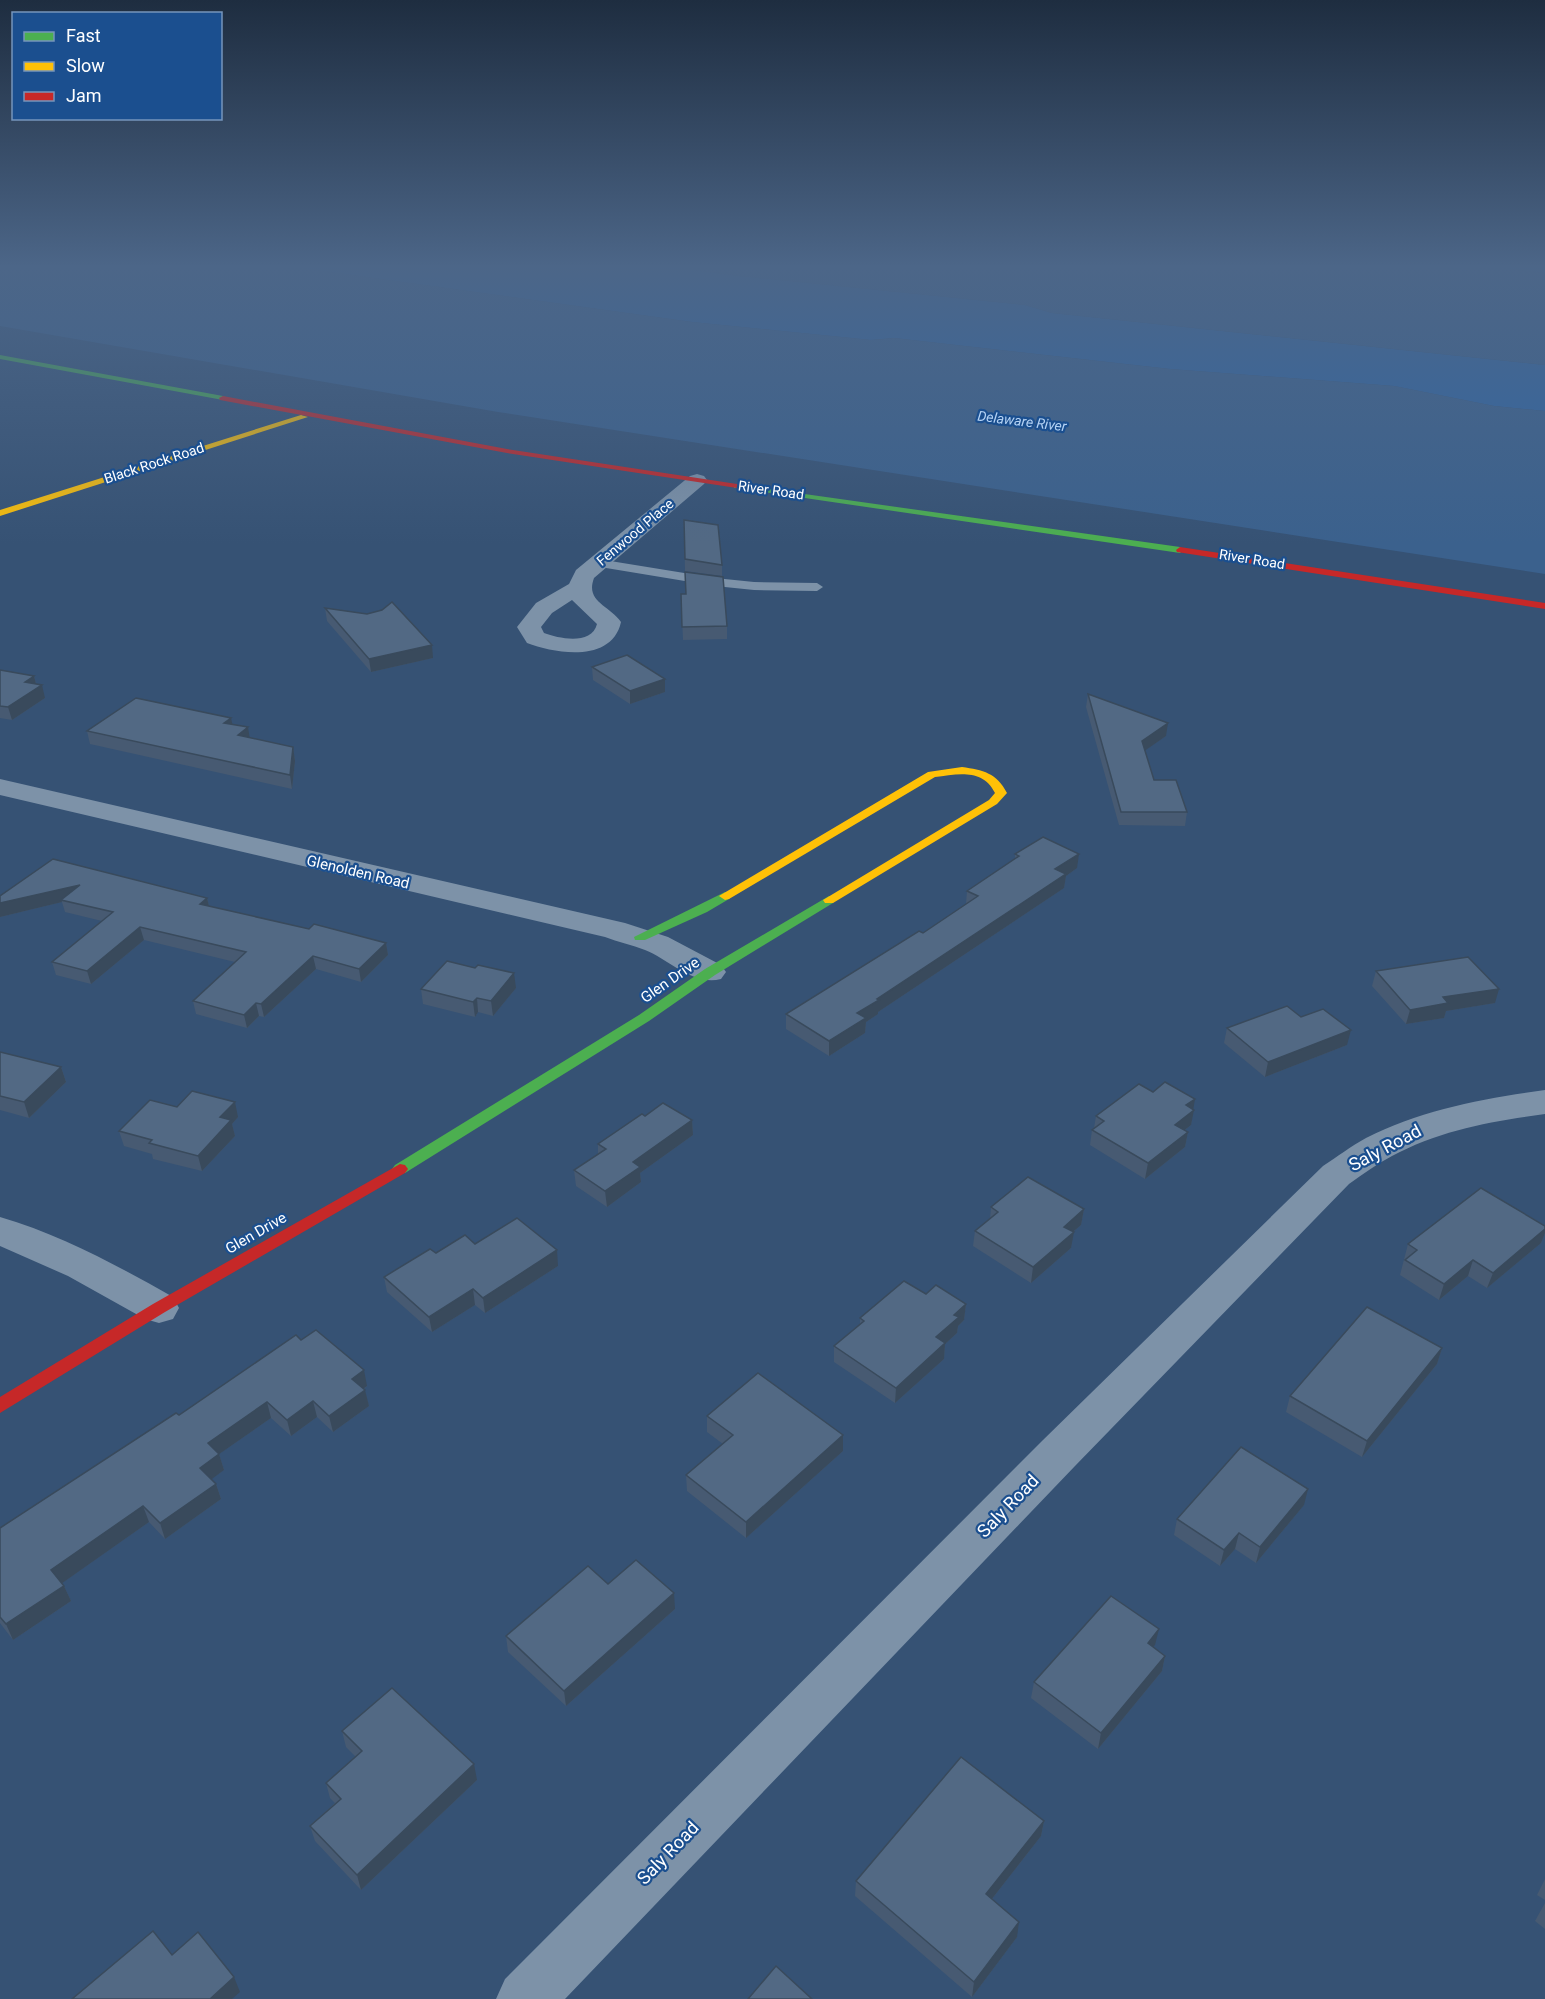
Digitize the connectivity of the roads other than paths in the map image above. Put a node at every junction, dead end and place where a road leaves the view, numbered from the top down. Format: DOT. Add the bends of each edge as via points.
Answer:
graph roads {
  1 [pos="2,357"];
  2 [pos="309,415"];
  3 [pos="697,480"];
  4 [pos="0,513"];
  5 [pos="598,563"];
  6 [pos="817,587"];
  7 [pos="579,588"];
  8 [pos="1545,606"];
  9 [pos="0,787"];
  10 [pos="640,937"];
  11 [pos="710,972"];
  12 [pos="1545,1102"];
  13 [pos="0,1231"];
  14 [pos="159,1308"];
  15 [pos="0,1406"];
  16 [pos="525,1999"];
  1 -- 2 [label="main road, River Road"];
  2 -- 3 [label="main road, River Road"];
  2 -- 4 [label="main road, Black Rock Road"];
  3 -- 5 [label="street, Fenwood Place"];
  3 -- 8 [label="main road, River Road"];
  5 -- 6 [label="lane" via="725,583"];
  5 -- 7 [label="street, Fenwood Place" via="584,575"];
  9 -- 10 [label="street, Glenolden Road"];
  10 -- 11 [label="street, Glenolden Road"];
  10 -- 11 [label="main road, Glen Drive" via="703,909 932,774 972,770 998,784 1001,793 993,802"];
  11 -- 14 [label="main road, Glen Drive" via="434,1149"];
  12 -- 16 [label="street, Saly Road" via="1484,1110 1428,1125 1379,1147 1336,1175"];
  13 -- 14 [label="street" via="97,1271"];
  14 -- 15 [label="main road, Glen Drive"];
}
